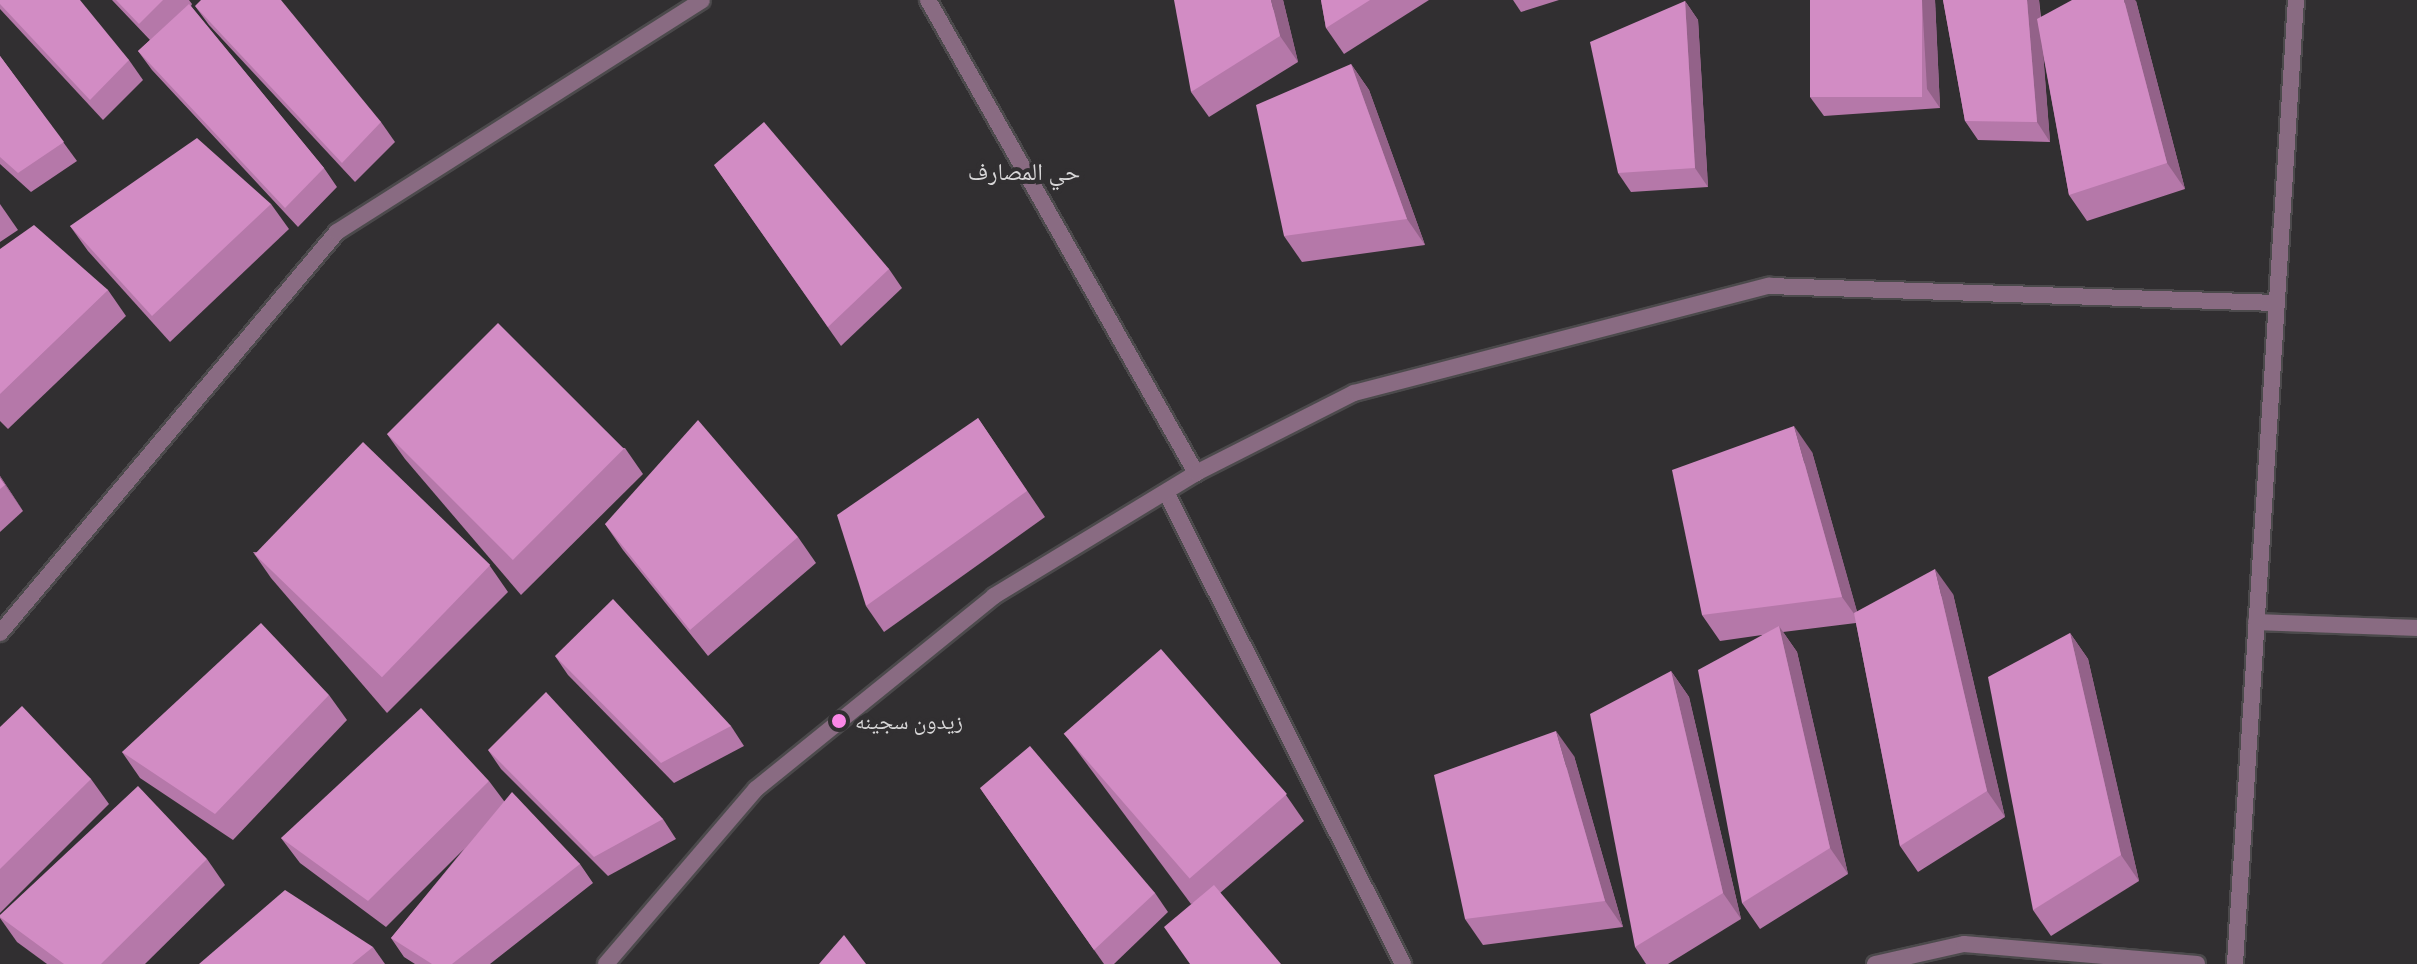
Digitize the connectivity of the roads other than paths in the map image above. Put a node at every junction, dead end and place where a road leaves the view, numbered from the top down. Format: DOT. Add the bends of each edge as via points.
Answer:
graph roads {
  1 [pos="702,0"];
  2 [pos="928,0"];
  3 [pos="2296,0"];
  4 [pos="2277,303"];
  5 [pos="1196,473"];
  6 [pos="1166,492"];
  7 [pos="2256,622"];
  8 [pos="2417,628"];
  9 [pos="0,633"];
  10 [pos="606,964"];
  11 [pos="1403,964"];
  12 [pos="1875,964"];
  13 [pos="2197,964"];
  14 [pos="2235,964"];
  1 -- 9 [label="street" via="337,232"];
  2 -- 5 [label="street"];
  3 -- 4 [label="street"];
  4 -- 5 [label="street" via="1769,286 1354,393"];
  4 -- 7 [label="street"];
  5 -- 6 [label="street"];
  6 -- 10 [label="street" via="994,596 756,789"];
  6 -- 11 [label="street"];
  7 -- 8 [label="street"];
  7 -- 14 [label="street"];
  12 -- 13 [label="street" via="1964,944"];
}
